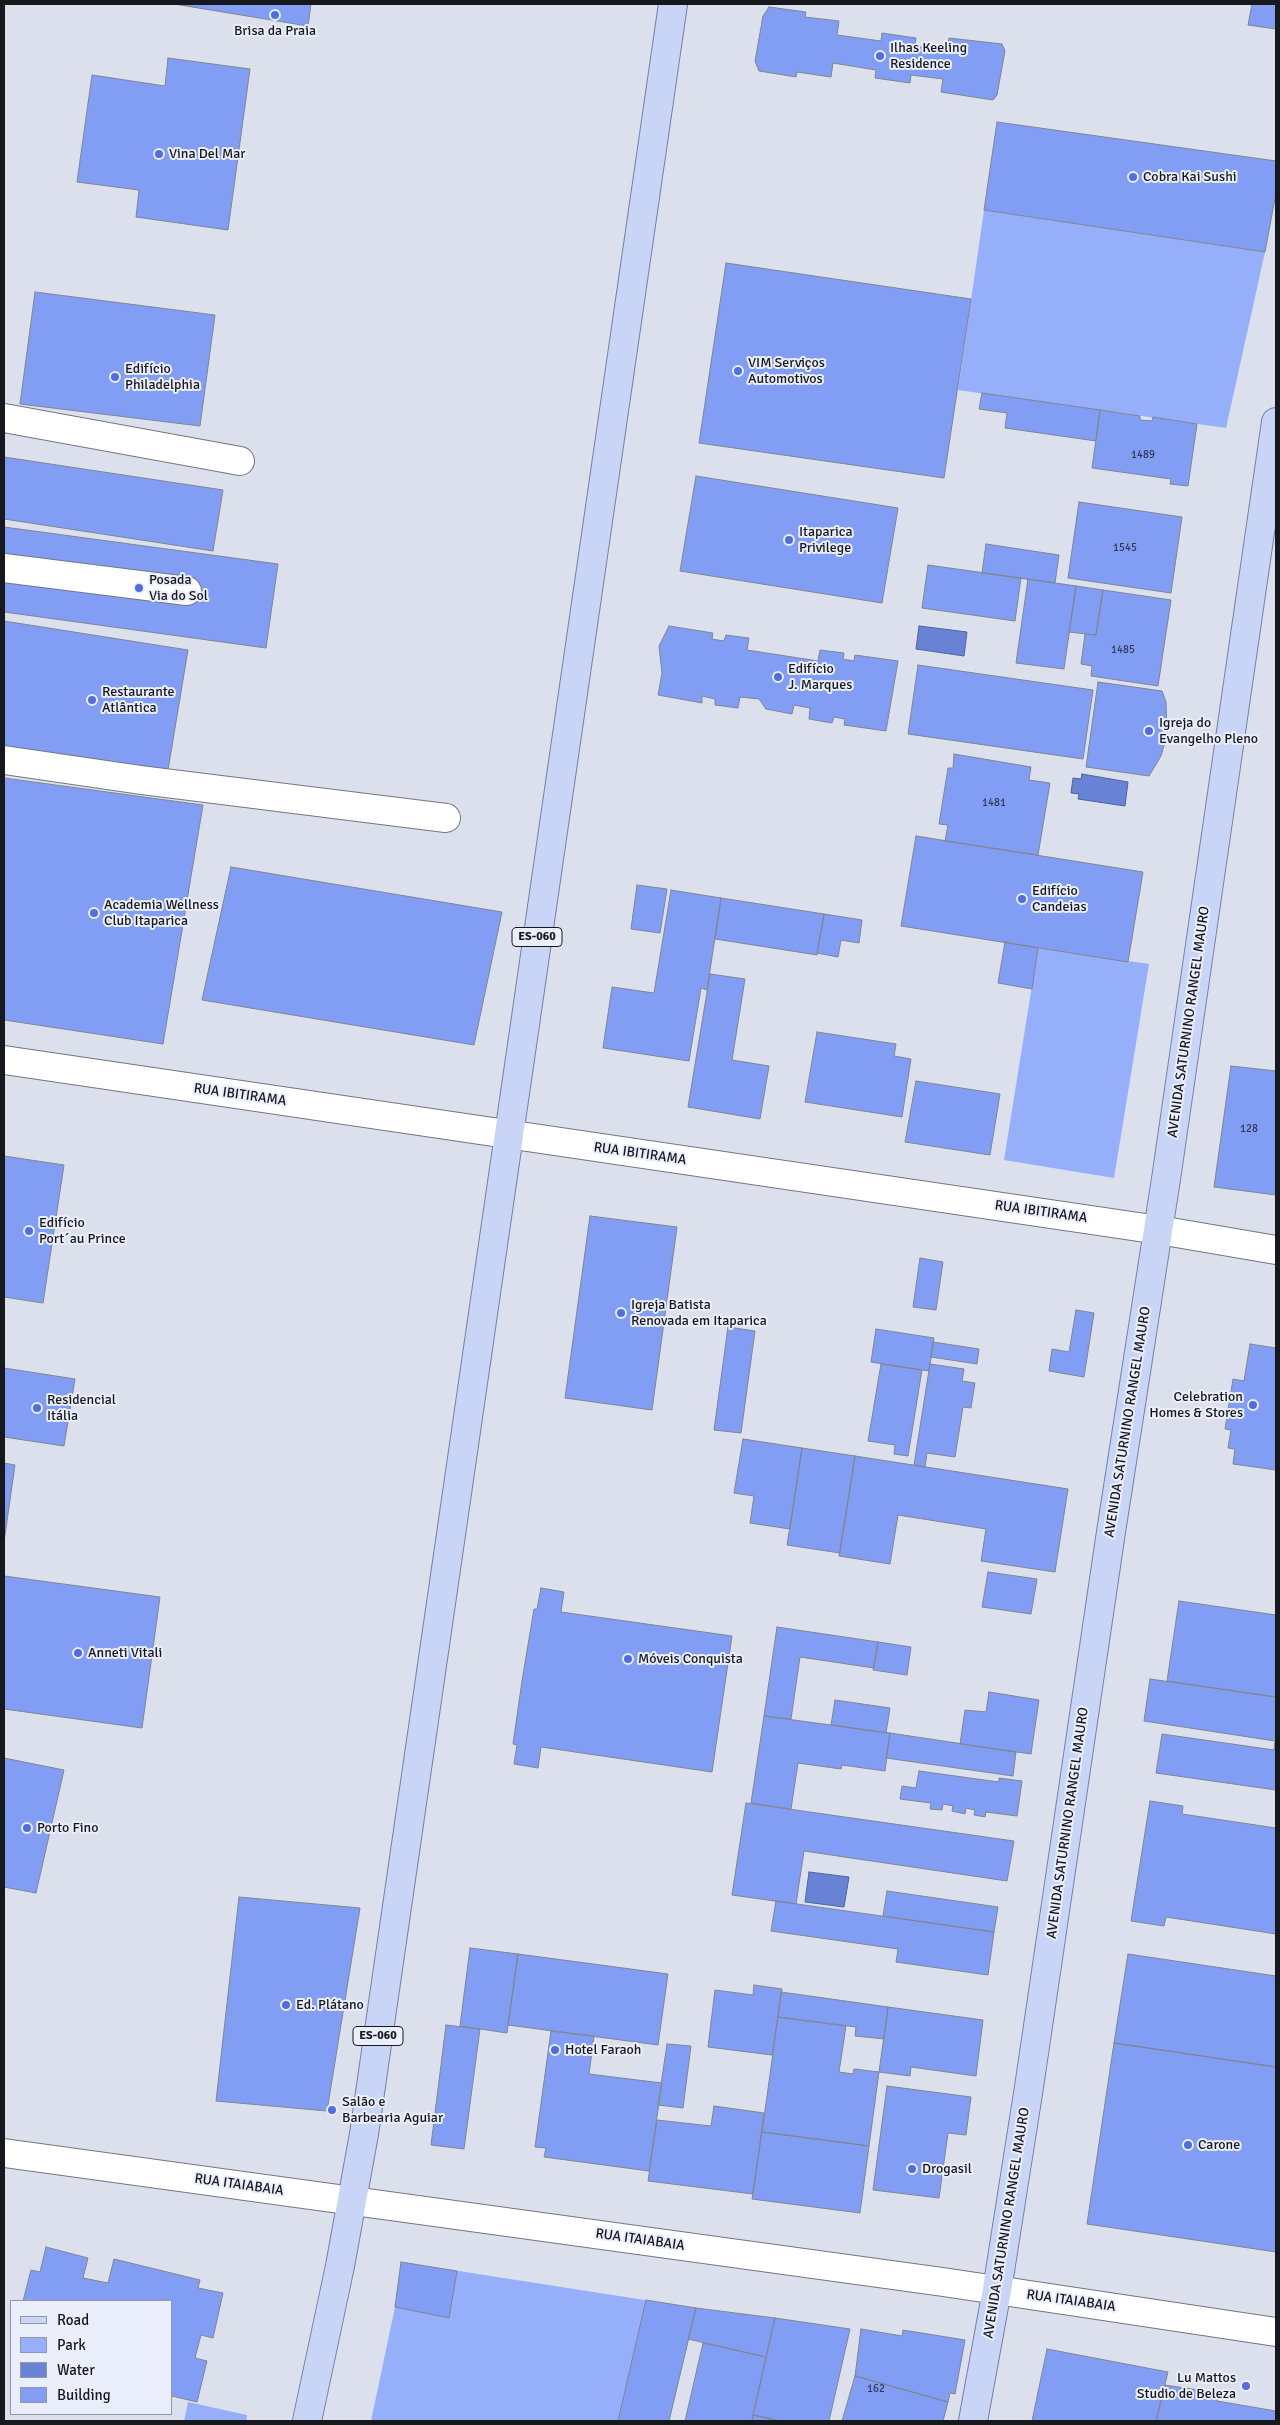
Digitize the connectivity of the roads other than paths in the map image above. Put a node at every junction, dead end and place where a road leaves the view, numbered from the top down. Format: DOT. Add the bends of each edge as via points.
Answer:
graph roads {
  1 [pos="673,4"];
  2 [pos="4,418"];
  3 [pos="1276,422"];
  4 [pos="240,461"];
  5 [pos="4,568"];
  6 [pos="187,591"];
  7 [pos="4,760"];
  8 [pos="446,818"];
  9 [pos="4,1060"];
  10 [pos="508,1134"];
  11 [pos="1158,1230"];
  12 [pos="1276,1250"];
  13 [pos="4,2153"];
  14 [pos="352,2201"];
  15 [pos="997,2290"];
  16 [pos="1276,2332"];
  17 [pos="307,2421"];
  18 [pos="973,2421"];
  1 -- 10 [label="main road, ES-060"];
  2 -- 4 [label="street"];
  3 -- 11 [label="main road, AVENIDA SATURNINO RANGEL MAURO"];
  5 -- 6 [label="street"];
  7 -- 8 [label="street"];
  9 -- 10 [label="street, RUA IBITIRAMA"];
  10 -- 11 [label="street, RUA IBITIRAMA"];
  10 -- 14 [label="main road, ES-060"];
  11 -- 12 [label="street, RUA IBITIRAMA"];
  11 -- 15 [label="main road, AVENIDA SATURNINO RANGEL MAURO"];
  13 -- 14 [label="street, RUA ITAIABAIA"];
  14 -- 15 [label="street, RUA ITAIABAIA"];
  14 -- 17 [label="main road, ES-060"];
  15 -- 16 [label="street, RUA ITAIABAIA"];
  15 -- 18 [label="main road, AVENIDA SATURNINO RANGEL MAURO"];
}
